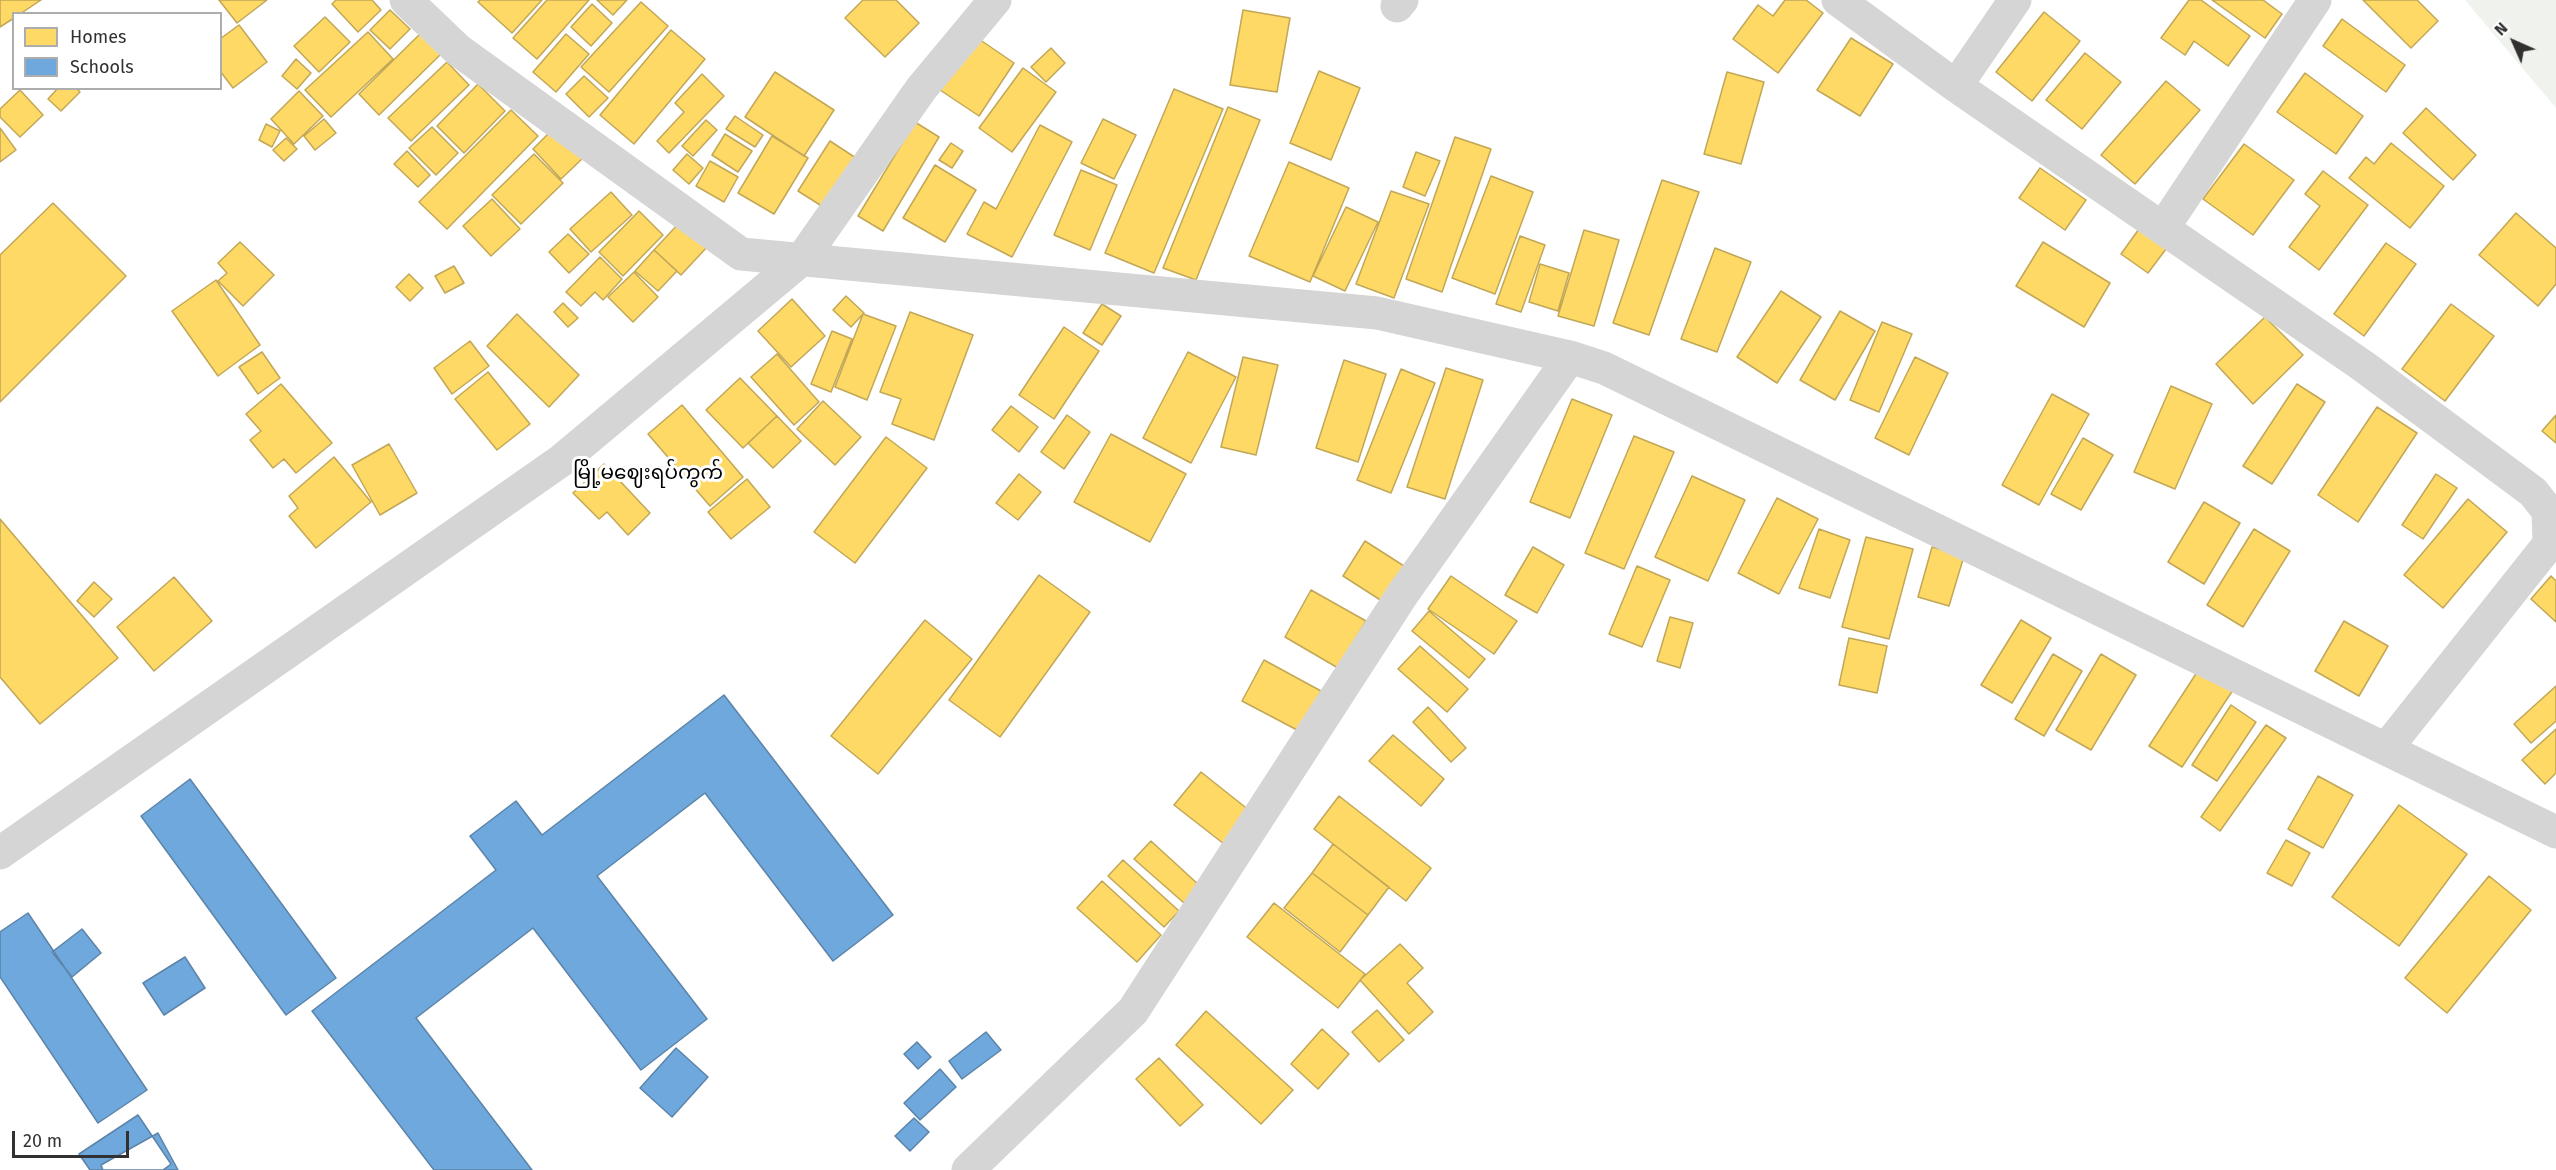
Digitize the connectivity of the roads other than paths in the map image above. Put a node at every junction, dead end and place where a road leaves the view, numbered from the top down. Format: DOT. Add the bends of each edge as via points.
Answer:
graph roads {
  1 [pos="406,0"];
  2 [pos="995,0"];
  3 [pos="1838,0"];
  4 [pos="2015,0"];
  5 [pos="2315,0"];
  6 [pos="1956,86"];
  7 [pos="2163,228"];
  8 [pos="802,259"];
  9 [pos="1570,357"];
  10 [pos="2386,749"];
  11 [pos="2556,831"];
  12 [pos="0,853"];
  13 [pos="968,1170"];
  1 -- 8 [label="street" via="458,50 741,254"];
  2 -- 8 [label="street" via="921,89"];
  3 -- 6 [label="street"];
  4 -- 6 [label="street"];
  5 -- 7 [label="street"];
  6 -- 7 [label="street"];
  7 -- 10 [label="street" via="2433,416 2533,492 2548,511 2549,543"];
  8 -- 9 [label="street" via="1377,313"];
  8 -- 12 [label="street" via="562,460"];
  9 -- 10 [label="street" via="1604,368"];
  9 -- 13 [label="street" via="1402,596 1133,1011"];
  10 -- 11 [label="street"];
}
